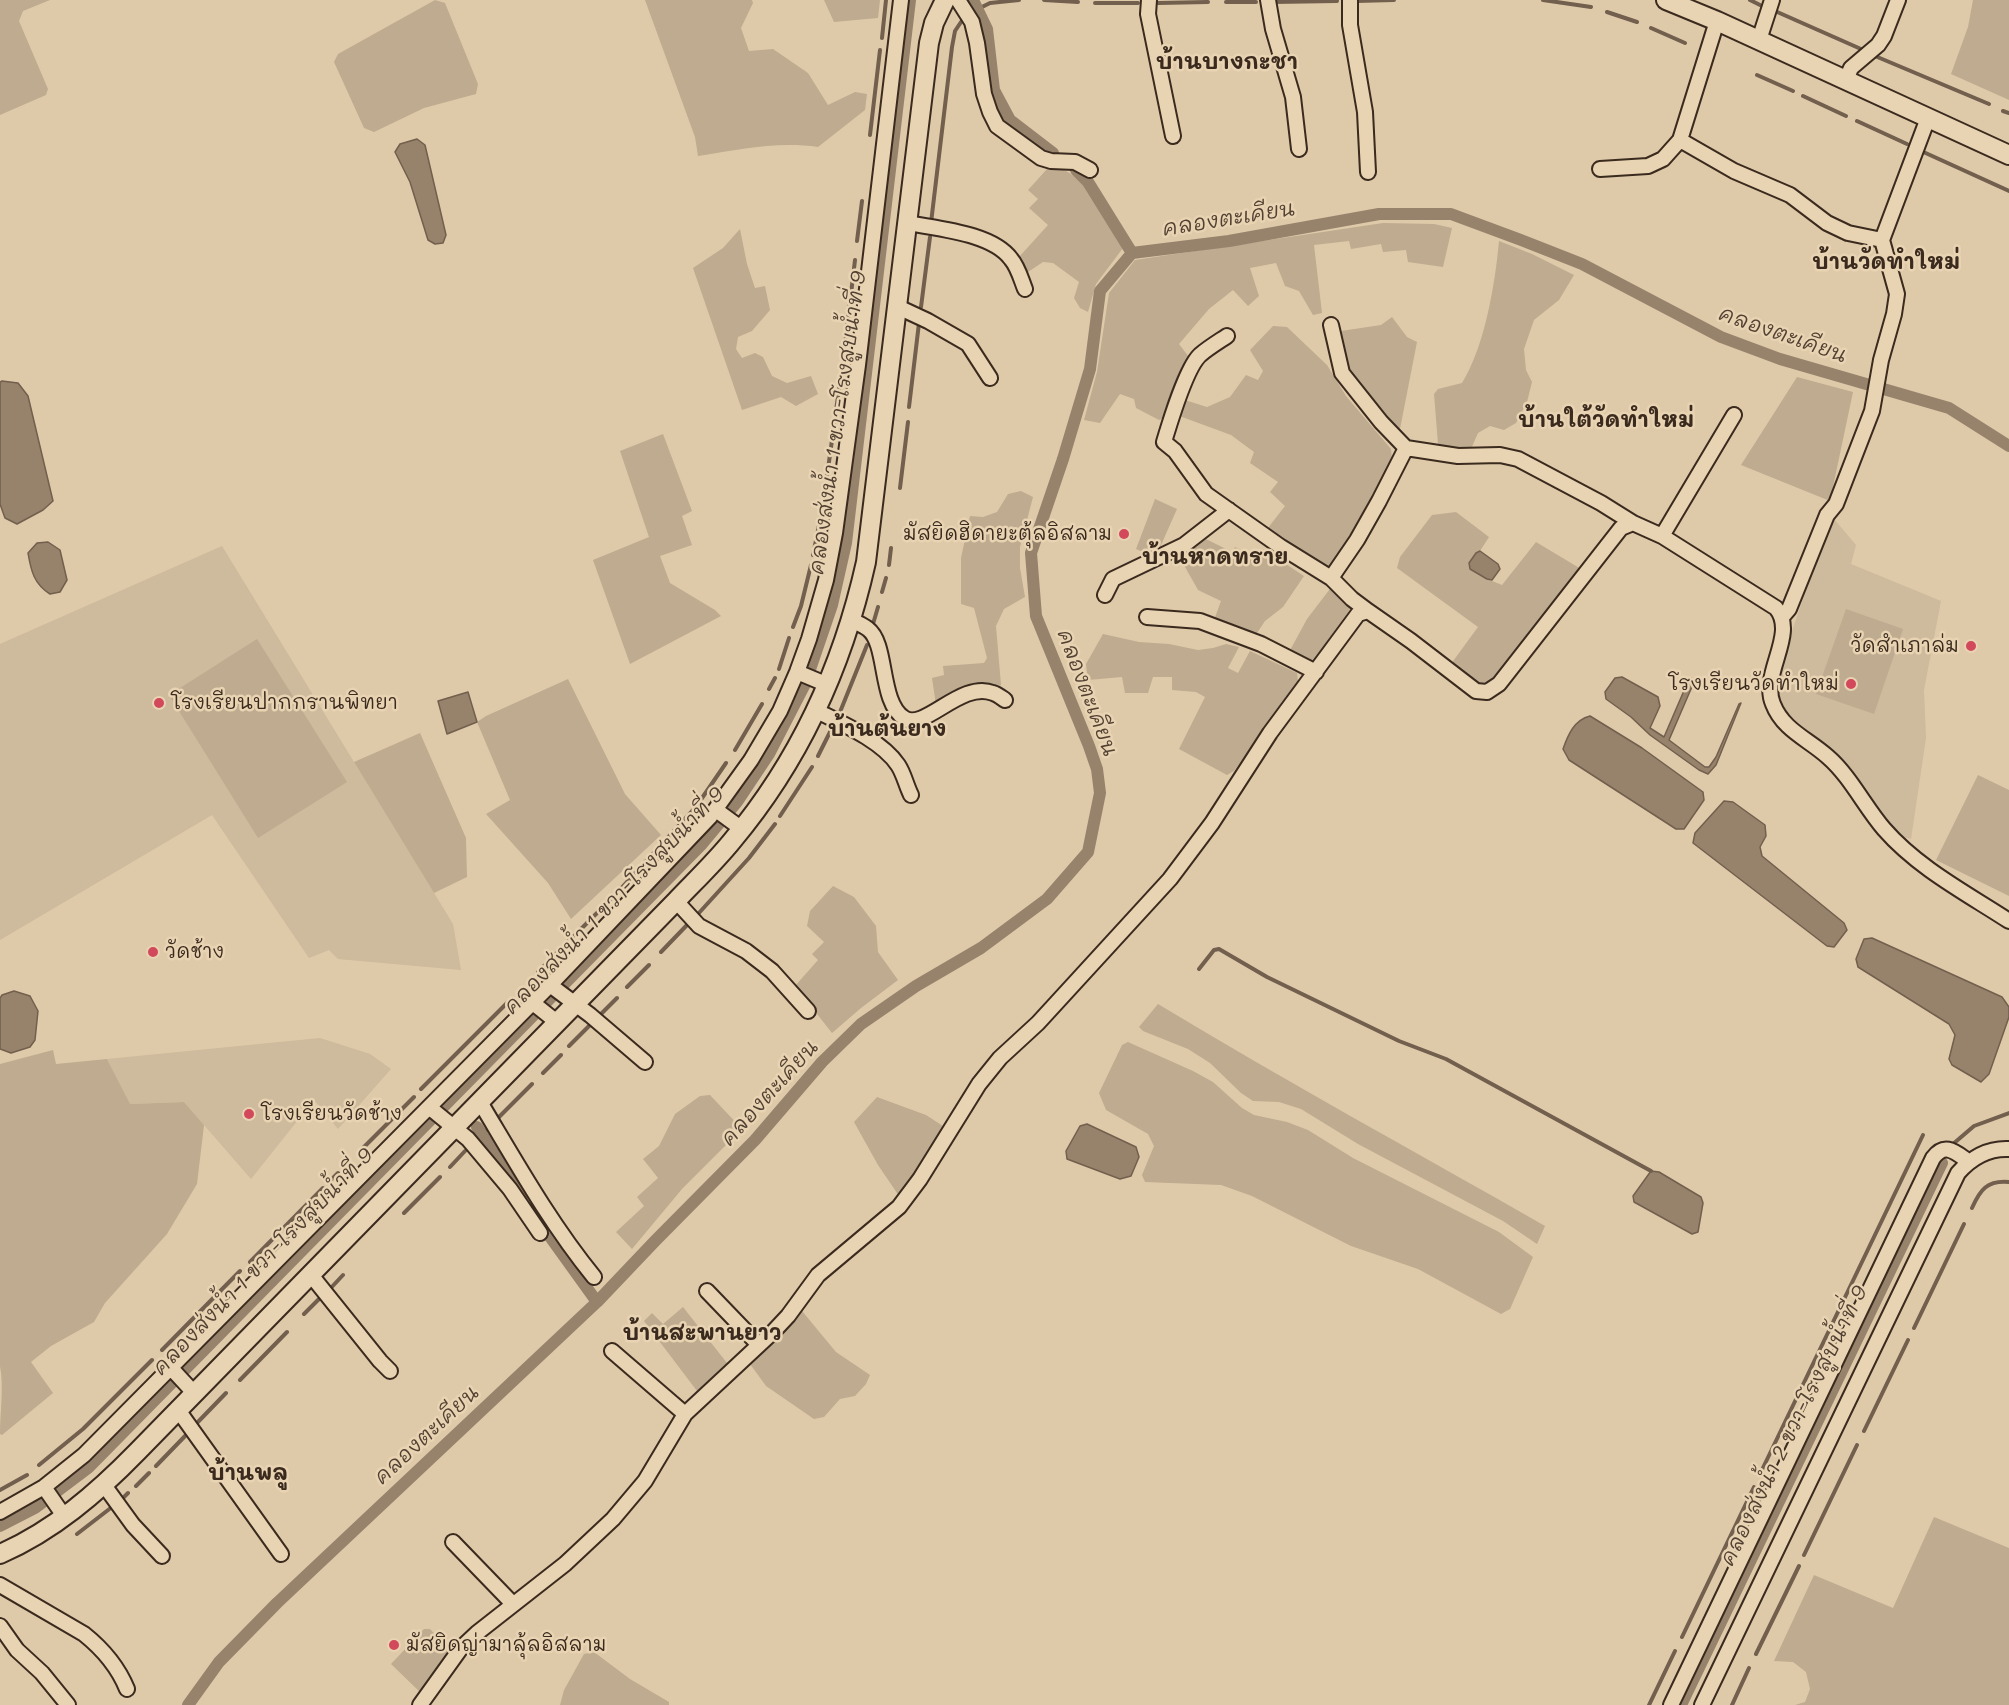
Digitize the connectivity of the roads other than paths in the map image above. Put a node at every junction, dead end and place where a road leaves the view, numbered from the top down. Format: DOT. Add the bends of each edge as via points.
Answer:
graph roads {
  1 [pos="901,0"];
  2 [pos="945,0"];
  3 [pos="958,0"];
  4 [pos="1149,0"];
  5 [pos="1268,0"];
  6 [pos="1350,0"];
  7 [pos="1666,0"];
  8 [pos="1772,0"];
  9 [pos="1898,0"];
  10 [pos="1717,21"];
  11 [pos="1759,40"];
  12 [pos="1846,80"];
  13 [pos="1928,118"];
  14 [pos="1173,136"];
  15 [pos="1680,140"];
  16 [pos="1299,149"];
  17 [pos="2009,155"];
  18 [pos="1600,169"];
  19 [pos="1090,170"];
  20 [pos="1368,172"];
  21 [pos="908,223"];
  22 [pos="1882,240"];
  23 [pos="1025,289"];
  24 [pos="898,307"];
  25 [pos="1331,325"];
  26 [pos="1227,336"];
  27 [pos="990,378"];
  28 [pos="1734,415"];
  29 [pos="1406,448"];
  30 [pos="1229,510"];
  31 [pos="1633,523"];
  32 [pos="1662,536"];
  33 [pos="1331,578"];
  34 [pos="1105,595"];
  35 [pos="1368,611"];
  36 [pos="1783,616"];
  37 [pos="1147,617"];
  38 [pos="852,620"];
  39 [pos="1316,672"];
  40 [pos="800,674"];
  41 [pos="822,682"];
  42 [pos="1005,700"];
  43 [pos="817,711"];
  44 [pos="911,795"];
  45 [pos="718,812"];
  46 [pos="738,826"];
  47 [pos="676,901"];
  48 [pos="2009,921"];
  49 [pos="552,987"];
  50 [pos="571,1001"];
  51 [pos="535,1004"];
  52 [pos="808,1011"];
  53 [pos="553,1019"];
  54 [pos="645,1062"];
  55 [pos="480,1102"];
  56 [pos="431,1109"];
  57 [pos="450,1126"];
  58 [pos="2009,1149"];
  59 [pos="1968,1161"];
  60 [pos="540,1233"];
  61 [pos="311,1275"];
  62 [pos="594,1277"];
  63 [pos="707,1291"];
  64 [pos="759,1345"];
  65 [pos="612,1351"];
  66 [pos="173,1370"];
  67 [pos="390,1371"];
  68 [pos="191,1390"];
  69 [pos="178,1410"];
  70 [pos="685,1414"];
  71 [pos="104,1485"];
  72 [pos="47,1490"];
  73 [pos="61,1511"];
  74 [pos="0,1512"];
  75 [pos="453,1542"];
  76 [pos="0,1554"];
  77 [pos="281,1554"];
  78 [pos="162,1556"];
  79 [pos="0,1585"];
  80 [pos="513,1604"];
  81 [pos="0,1626"];
  82 [pos="127,1689"];
  83 [pos="68,1705"];
  84 [pos="420,1705"];
  85 [pos="1671,1705"];
  86 [pos="1702,1705"];
  1 -- 40 [label="street" via="840,506 826,580"];
  2 -- 21 [label="main road" via="929,43"];
  3 -- 19 [label="street" via="972,22 984,94 997,126 1041,158 1075,162"];
  4 -- 14 [label="street" via="1148,14"];
  5 -- 16 [label="street" via="1293,97"];
  6 -- 20 [label="street" via="1350,25 1365,112"];
  7 -- 10 [label="main road"];
  8 -- 11 [label="street"];
  9 -- 12 [label="street" via="1884,36 1851,68"];
  10 -- 11 [label="main road"];
  10 -- 15 [label="street"];
  11 -- 12 [label="main road"];
  12 -- 13 [label="main road"];
  13 -- 17 [label="main road"];
  13 -- 22 [label="street"];
  15 -- 18 [label="street" via="1664,159 1648,166"];
  15 -- 22 [label="street" via="1734,171 1791,195 1827,223 1848,233"];
  21 -- 23 [label="street" via="992,243 1013,261"];
  21 -- 24 [label="main road"];
  22 -- 36 [label="street" via="1897,294 1872,411 1836,504 1827,515"];
  24 -- 27 [label="street" via="968,344"];
  24 -- 38 [label="main road" via="866,562"];
  25 -- 29 [label="street" via="1342,373"];
  26 -- 30 [label="street" via="1195,361 1164,442 1206,494"];
  28 -- 32 [label="street"];
  29 -- 31 [label="street" via="1518,459"];
  29 -- 33 [label="street" via="1380,501"];
  30 -- 33 [label="street"];
  30 -- 34 [label="street" via="1184,546 1113,579"];
  31 -- 32 [label="street"];
  31 -- 35 [label="street" via="1621,528 1499,684 1487,692 1476,691"];
  32 -- 36 [label="street"];
  33 -- 35 [label="street"];
  35 -- 39 [label="street" via="1358,614"];
  36 -- 48 [label="street" via="1784,628 1769,691 1779,716 1789,729 1829,758 1885,830 1908,852 1933,873"];
  37 -- 39 [label="street" via="1200,621 1261,644"];
  38 -- 41 [label="main road"];
  38 -- 42 [label="street" via="870,630 879,650 887,689 905,720 929,716 974,691 993,692"];
  39 -- 64 [label="street" via="1170,879 979,1084 899,1207 818,1275 788,1316"];
  40 -- 41 [label="street"];
  40 -- 45 [label="street"];
  41 -- 43 [label="main road"];
  43 -- 44 [label="street" via="891,756 902,770"];
  43 -- 46 [label="main road" via="784,771"];
  45 -- 46 [label="street"];
  45 -- 49 [label="street"];
  46 -- 47 [label="main road"];
  47 -- 50 [label="main road"];
  47 -- 52 [label="street" via="699,926 746,951 772,971"];
  49 -- 50 [label="street"];
  49 -- 51 [label="street"];
  50 -- 53 [label="main road"];
  50 -- 54 [label="street"];
  51 -- 53 [label="street"];
  51 -- 56 [label="street"];
  53 -- 55 [label="main road"];
  55 -- 57 [label="main road"];
  55 -- 62 [label="street" via="534,1193"];
  56 -- 57 [label="street"];
  56 -- 66 [label="street"];
  57 -- 60 [label="street" via="468,1139"];
  57 -- 61 [label="main road"];
  58 -- 59 [label="street"];
  59 -- 85 [label="street" via="1945,1149 1933,1158"];
  59 -- 86 [label="street" via="1949,1190"];
  61 -- 67 [label="street"];
  61 -- 68 [label="main road"];
  63 -- 64 [label="street"];
  64 -- 70 [label="street"];
  65 -- 70 [label="street"];
  66 -- 68 [label="street"];
  66 -- 72 [label="street"];
  68 -- 69 [label="main road"];
  69 -- 71 [label="main road"];
  69 -- 77 [label="street"];
  70 -- 80 [label="street" via="633,1497 565,1564"];
  71 -- 73 [label="main road"];
  71 -- 78 [label="street"];
  72 -- 73 [label="street"];
  72 -- 74 [label="street"];
  73 -- 76 [label="main road" via="48,1528"];
  75 -- 80 [label="street"];
  79 -- 82 [label="street" via="84,1634 114,1663"];
  80 -- 84 [label="street" via="461,1648"];
  81 -- 83 [label="street"];
}
